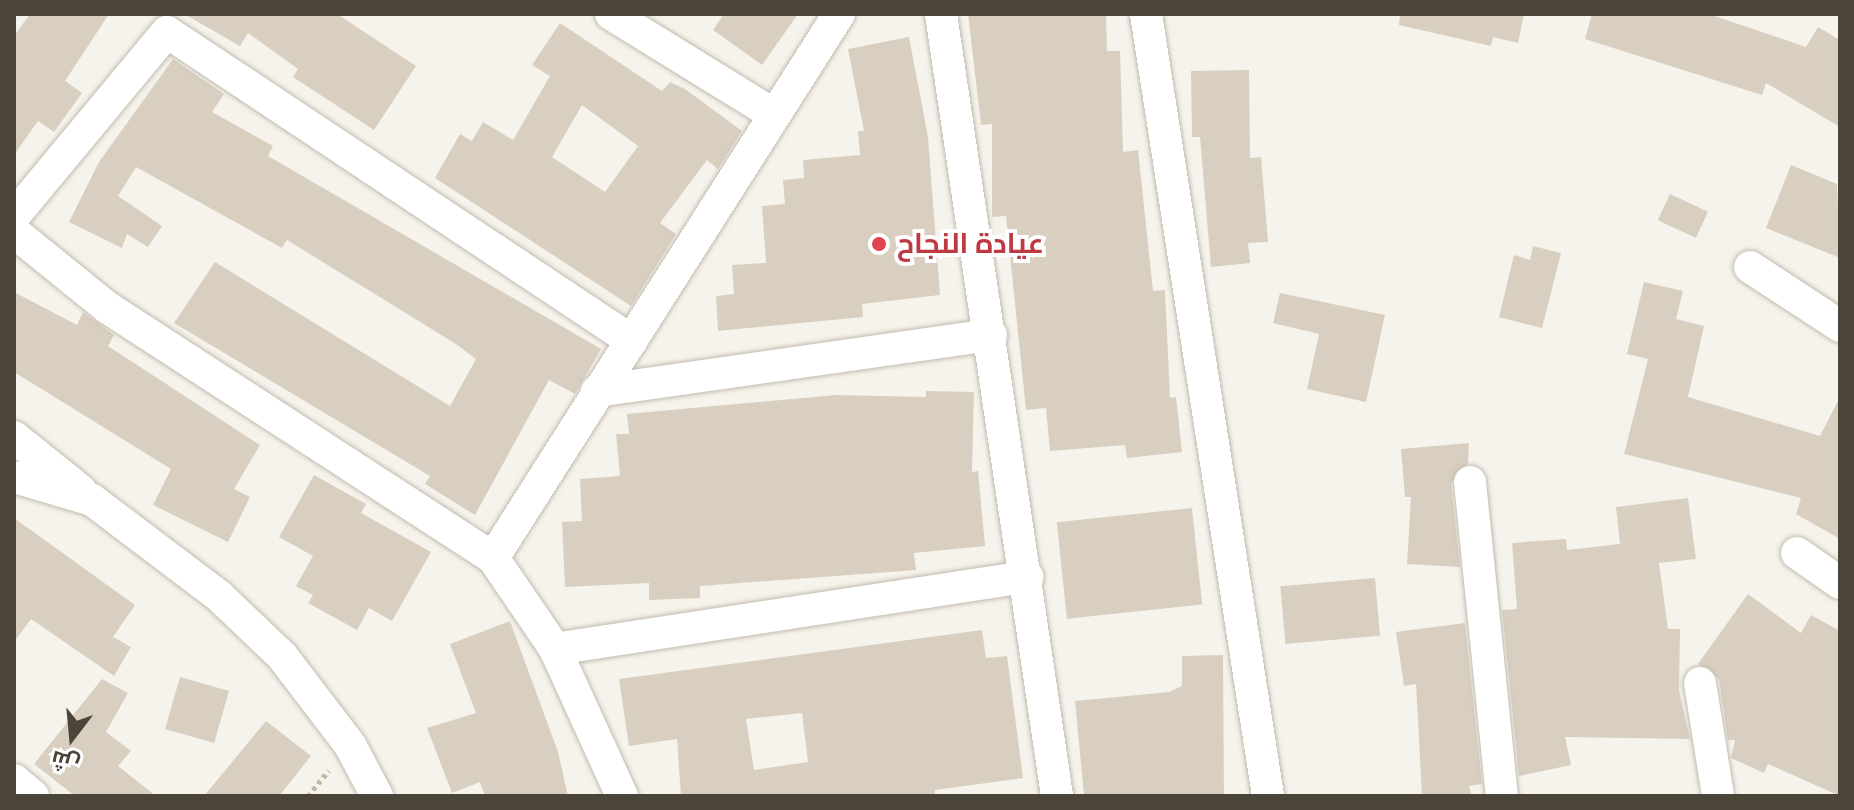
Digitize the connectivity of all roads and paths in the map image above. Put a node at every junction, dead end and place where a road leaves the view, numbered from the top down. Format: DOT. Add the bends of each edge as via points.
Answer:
graph roads {
  1 [pos="611,14"];
  2 [pos="839,14"];
  3 [pos="941,14"];
  4 [pos="1146,14"];
  5 [pos="773,114"];
  6 [pos="14,216"];
  7 [pos="14,232"];
  8 [pos="1750,267"];
  9 [pos="1840,326"];
  10 [pos="991,335"];
  11 [pos="632,341"];
  12 [pos="597,391"];
  13 [pos="14,437"];
  14 [pos="14,477"];
  15 [pos="1470,482"];
  16 [pos="92,500"];
  17 [pos="1797,553"];
  18 [pos="493,558"];
  19 [pos="1028,577"];
  20 [pos="1840,583"];
  21 [pos="555,649"];
  22 [pos="1700,683"];
  23 [pos="14,780"];
  24 [pos="33,796"];
  25 [pos="377,796"];
  26 [pos="622,796"];
  27 [pos="1057,796"];
  28 [pos="1268,796"];
  29 [pos="1502,796"];
  30 [pos="1718,796"];
  1 -- 5 [label="street"];
  2 -- 5 [label="street"];
  3 -- 10 [label="street"];
  4 -- 28 [label="street"];
  5 -- 11 [label="street"];
  6 -- 11 [label="street" via="167,32"];
  7 -- 18 [label="street" via="108,308"];
  8 -- 9 [label="street"];
  10 -- 12 [label="street"];
  10 -- 19 [label="street"];
  11 -- 12 [label="street"];
  12 -- 18 [label="street"];
  13 -- 16 [label="street"];
  14 -- 16 [label="street"];
  15 -- 29 [label="street"];
  16 -- 25 [label="street" via="219,596 282,656 350,745"];
  17 -- 20 [label="street"];
  18 -- 21 [label="street"];
  19 -- 21 [label="street"];
  19 -- 27 [label="street"];
  21 -- 26 [label="street"];
  22 -- 30 [label="street"];
  23 -- 24 [label="street"];
}
